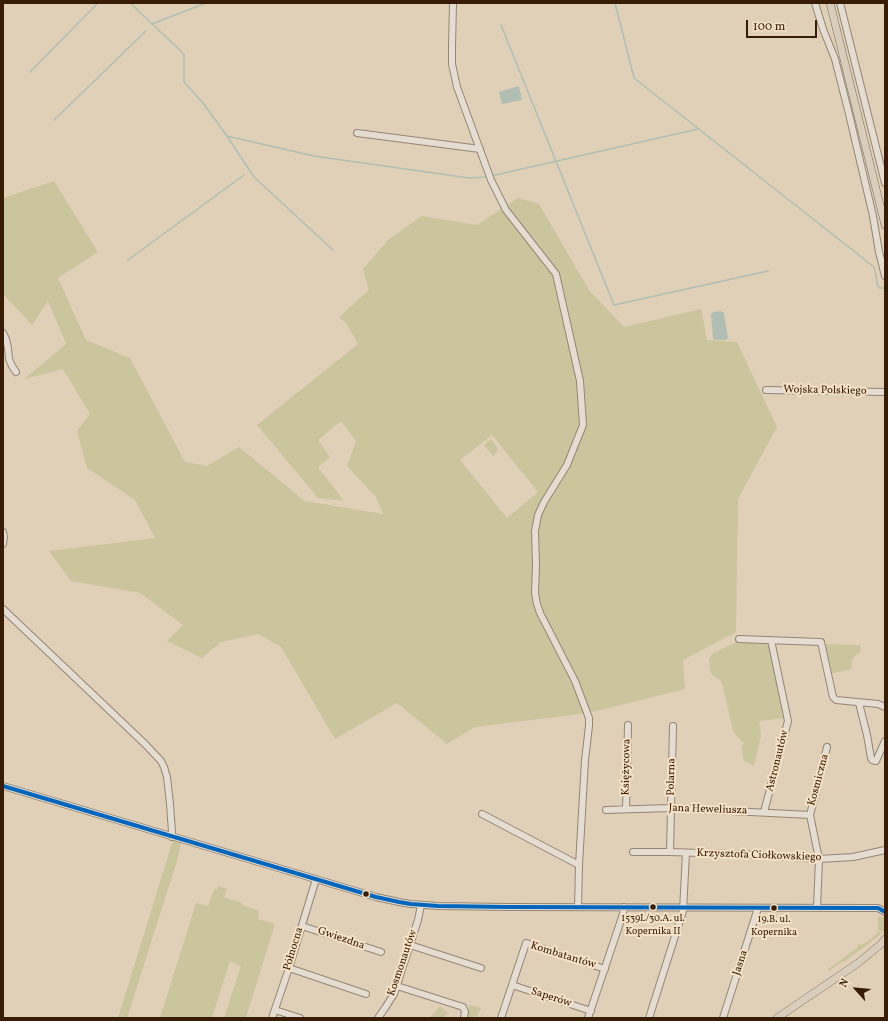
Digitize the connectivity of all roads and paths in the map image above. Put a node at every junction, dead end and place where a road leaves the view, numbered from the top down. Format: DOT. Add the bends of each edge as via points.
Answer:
graph roads {
  1 [pos="453,3"];
  2 [pos="815,3"];
  3 [pos="830,3"];
  4 [pos="840,3"];
  5 [pos="357,133"];
  6 [pos="480,149"];
  7 [pos="885,183"];
  8 [pos="885,225"];
  9 [pos="885,276"];
  10 [pos="3,333"];
  11 [pos="16,372"];
  12 [pos="766,390"];
  13 [pos="885,392"];
  14 [pos="3,532"];
  15 [pos="3,544"];
  16 [pos="3,609"];
  17 [pos="739,639"];
  18 [pos="770,640"];
  19 [pos="859,702"];
  20 [pos="885,707"];
  21 [pos="628,725"];
  22 [pos="673,726"];
  23 [pos="885,741"];
  24 [pos="827,747"];
  25 [pos="3,786"];
  26 [pos="671,808"];
  27 [pos="626,809"];
  28 [pos="606,810"];
  29 [pos="764,812"];
  30 [pos="482,814"];
  31 [pos="810,814"];
  32 [pos="172,837"];
  33 [pos="885,850"];
  34 [pos="633,852"];
  35 [pos="670,852"];
  36 [pos="686,853"];
  37 [pos="819,859"];
  38 [pos="579,865"];
  39 [pos="316,879"];
  40 [pos="421,905"];
  41 [pos="624,906"];
  42 [pos="578,907"];
  43 [pos="683,907"];
  44 [pos="885,907"];
  45 [pos="758,908"];
  46 [pos="817,908"];
  47 [pos="878,908"];
  48 [pos="885,912"];
  49 [pos="302,926"];
  50 [pos="884,942"];
  51 [pos="410,945"];
  52 [pos="381,952"];
  53 [pos="289,968"];
  54 [pos="481,968"];
  55 [pos="605,968"];
  56 [pos="512,985"];
  57 [pos="397,986"];
  58 [pos="366,994"];
  59 [pos="275,1010"];
  60 [pos="591,1011"];
  61 [pos="272,1018"];
  62 [pos="300,1018"];
  63 [pos="378,1018"];
  64 [pos="464,1018"];
  65 [pos="501,1018"];
  66 [pos="588,1018"];
  67 [pos="649,1018"];
  68 [pos="723,1018"];
  69 [pos="777,1018"];
  1 -- 6 [label="street" via="452,64 457,86"];
  2 -- 9 [label="street" via="839,73"];
  3 -- 8 [label="main road"];
  4 -- 7 [label="street"];
  5 -- 6 [label="street"];
  6 -- 38 [label="street" via="488,173 506,210 556,274 580,381 583,425 567,465 538,515 535,531 537,604 575,681 589,718"];
  10 -- 11 [label="street" via="9,359"];
  12 -- 13 [label="street, Wojska Polskiego"];
  14 -- 15 [label="street"];
  16 -- 32 [label="street" via="159,758 166,772"];
  17 -- 18 [label="street"];
  18 -- 19 [label="street" via="821,642 833,697 836,700"];
  18 -- 29 [label="street, Astronautów" via="788,721"];
  19 -- 20 [label="street"];
  19 -- 23 [label="street" via="872,760 876,761"];
  21 -- 27 [label="street, Księżycowa"];
  22 -- 26 [label="street, Polarna"];
  24 -- 31 [label="street, Kosmiczna"];
  25 -- 32 [label="street"];
  26 -- 27 [label="street, Jana Heweliusza"];
  26 -- 29 [label="street, Jana Heweliusza"];
  26 -- 35 [label="street, Polarna"];
  27 -- 28 [label="street, Jana Heweliusza"];
  29 -- 31 [label="street, Jana Heweliusza"];
  30 -- 38 [label="street"];
  31 -- 37 [label="street, Kosmiczna"];
  32 -- 39 [label="street"];
  33 -- 37 [label="street, Krzysztofa Ciołkowskiego" via="854,857"];
  34 -- 35 [label="street, Krzysztofa Ciołkowskiego"];
  35 -- 36 [label="street, Krzysztofa Ciołkowskiego"];
  36 -- 37 [label="street, Krzysztofa Ciołkowskiego"];
  36 -- 43 [label="street"];
  37 -- 46 [label="street, Kosmiczna"];
  38 -- 42 [label="street"];
  39 -- 40 [label="street" via="392,901"];
  39 -- 49 [label="street, Północna"];
  40 -- 42 [label="street"];
  40 -- 51 [label="street, Kosmonautów"];
  41 -- 42 [label="street"];
  41 -- 43 [label="street"];
  41 -- 55 [label="street"];
  43 -- 45 [label="street"];
  43 -- 67 [label="street"];
  44 -- 47 [label="street"];
  45 -- 46 [label="street"];
  45 -- 68 [label="street, Jasna"];
  46 -- 47 [label="street"];
  47 -- 48 [label="street"];
  49 -- 52 [label="street, Gwiezdna"];
  49 -- 53 [label="street, Północna"];
  50 -- 69 [label="main road" via="858,963"];
  51 -- 54 [label="street"];
  51 -- 57 [label="street, Kosmonautów"];
  53 -- 58 [label="street"];
  53 -- 59 [label="street, Północna"];
  55 -- 56 [label="street, Kombatantów" via="526,943"];
  55 -- 60 [label="street"];
  56 -- 60 [label="street, Saperów"];
  56 -- 65 [label="street, Kombatantów"];
  57 -- 63 [label="street, Kosmonautów"];
  57 -- 64 [label="street" via="459,1005 464,1009"];
  59 -- 61 [label="street, Północna"];
  59 -- 62 [label="street"];
  60 -- 66 [label="street"];
}
